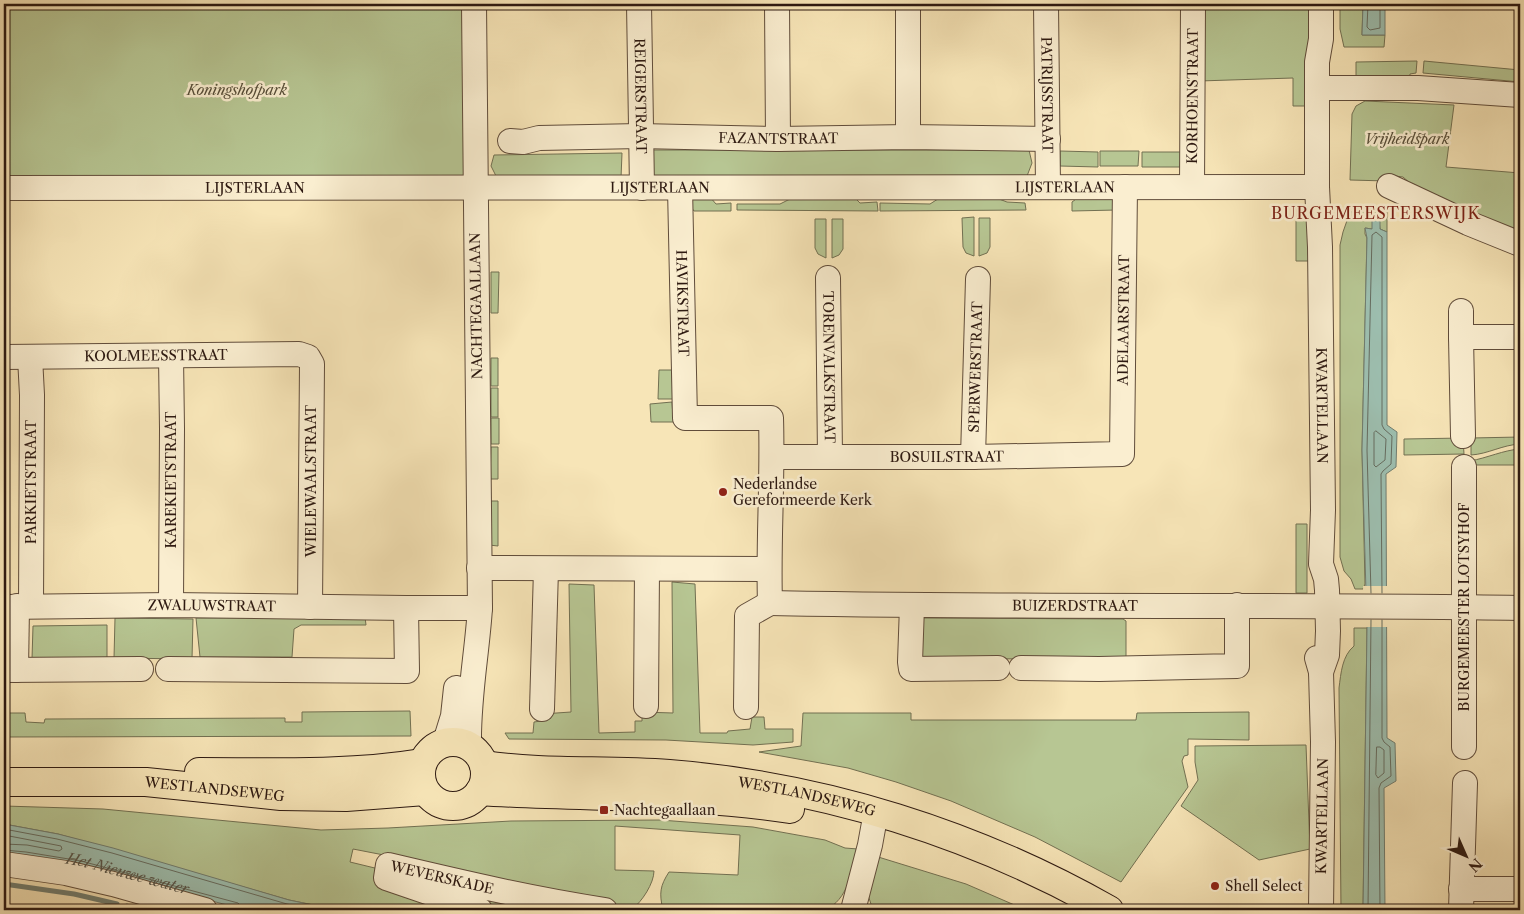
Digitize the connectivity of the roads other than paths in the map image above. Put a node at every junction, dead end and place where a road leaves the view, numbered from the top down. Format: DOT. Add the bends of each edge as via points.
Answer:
graph roads {
  1 [pos="474,4"];
  2 [pos="639,4"];
  3 [pos="777,4"];
  4 [pos="908,4"];
  5 [pos="1046,4"];
  6 [pos="1193,4"];
  7 [pos="1321,4"];
  8 [pos="1324,88"];
  9 [pos="1520,95"];
  10 [pos="640,136"];
  11 [pos="908,137"];
  12 [pos="778,139"];
  13 [pos="1048,139"];
  14 [pos="510,141"];
  15 [pos="1390,186"];
  16 [pos="1048,187"];
  17 [pos="1125,187"];
  18 [pos="1192,187"];
  19 [pos="1317,187"];
  20 [pos="4,188"];
  21 [pos="642,188"];
  22 [pos="680,188"];
  23 [pos="475,189"];
  24 [pos="1520,244"];
  25 [pos="1320,247"];
  26 [pos="828,278"];
  27 [pos="978,279"];
  28 [pos="1461,311"];
  29 [pos="1461,337"];
  30 [pos="1520,337"];
  31 [pos="171,356"];
  32 [pos="4,357"];
  33 [pos="30,357"];
  34 [pos="308,357"];
  35 [pos="1463,436"];
  36 [pos="1122,454"];
  37 [pos="772,457"];
  38 [pos="830,457"];
  39 [pos="973,457"];
  40 [pos="1464,467"];
  41 [pos="479,568"];
  42 [pos="769,568"];
  43 [pos="546,569"];
  44 [pos="647,569"];
  45 [pos="770,603"];
  46 [pos="171,605"];
  47 [pos="1237,605"];
  48 [pos="17,606"];
  49 [pos="912,606"];
  50 [pos="1330,606"];
  51 [pos="310,607"];
  52 [pos="1463,607"];
  53 [pos="406,608"];
  54 [pos="480,608"];
  55 [pos="1520,608"];
  56 [pos="141,669"];
  57 [pos="168,669"];
  58 [pos="10,670"];
  59 [pos="646,706"];
  60 [pos="746,707"];
  61 [pos="542,709"];
  62 [pos="1464,747"];
  63 [pos="466,751"];
  64 [pos="422,763"];
  65 [pos="4,772"];
  66 [pos="4,782"];
  67 [pos="1465,783"];
  68 [pos="425,791"];
  69 [pos="480,791"];
  70 [pos="874,819"];
  71 [pos="4,864"];
  72 [pos="1520,889"];
  73 [pos="1461,900"];
  74 [pos="1319,907"];
  75 [pos="205,910"];
  76 [pos="480,910"];
  77 [pos="605,910"];
  78 [pos="853,910"];
  79 [pos="1074,910"];
  80 [pos="1109,910"];
  1 -- 23 [label="street, NACHTEGAALLAAN"];
  2 -- 10 [label="street, REIGERSTRAAT"];
  3 -- 12 [label="street"];
  4 -- 11 [label="street"];
  5 -- 13 [label="street, PATRIJSSTRAAT"];
  6 -- 18 [label="street, KORHOENSTRAAT"];
  7 -- 8 [label="street, KWARTELLAAN" via="1321,39 1330,66"];
  8 -- 9 [label="street" via="1418,88"];
  8 -- 19 [label="street, KWARTELLAAN"];
  8 -- 25 [label="street, KWARTELLAAN" via="1330,209"];
  10 -- 12 [label="street, FAZANTSTRAAT"];
  10 -- 14 [label="street, FAZANTSTRAAT"];
  10 -- 21 [label="street, REIGERSTRAAT"];
  11 -- 12 [label="street, FAZANTSTRAAT"];
  11 -- 13 [label="street, FAZANTSTRAAT"];
  13 -- 16 [label="street, PATRIJSSTRAAT"];
  15 -- 24 [label="street"];
  16 -- 17 [label="street, LIJSTERLAAN"];
  16 -- 22 [label="street, LIJSTERLAAN"];
  17 -- 18 [label="street, LIJSTERLAAN"];
  17 -- 36 [label="street, ADELAARSTRAAT"];
  18 -- 19 [label="street, LIJSTERLAAN"];
  19 -- 25 [label="street, KWARTELLAAN"];
  20 -- 23 [label="street, LIJSTERLAAN"];
  21 -- 22 [label="street, LIJSTERLAAN"];
  21 -- 23 [label="street, LIJSTERLAAN"];
  22 -- 37 [label="street, HAVIKSTRAAT" via="685,418 771,418"];
  23 -- 41 [label="street, NACHTEGAALLAAN"];
  25 -- 50 [label="street, KWARTELLAAN" via="1322,500 1321,564 1316,575"];
  26 -- 38 [label="street, TORENVALKSTRAAT"];
  27 -- 39 [label="street, SPERWERSTRAAT"];
  28 -- 29 [label="street"];
  29 -- 30 [label="street"];
  29 -- 35 [label="street"];
  31 -- 33 [label="street, KOOLMEESSTRAAT"];
  31 -- 34 [label="street, KOOLMEESSTRAAT" via="299,354"];
  31 -- 46 [label="street, KAREKIETSTRAAT"];
  32 -- 33 [label="street, KOOLMEESSTRAAT"];
  33 -- 48 [label="street, PARKIETSTRAAT" via="32,395"];
  34 -- 51 [label="street, WIELEWAALSTRAAT" via="312,364"];
  36 -- 39 [label="street, BOSUILSTRAAT"];
  37 -- 38 [label="street, BOSUILSTRAAT"];
  37 -- 42 [label="street"];
  38 -- 39 [label="street, BOSUILSTRAAT"];
  40 -- 52 [label="street, BURGEMEESTER LOTSYHOF"];
  41 -- 43 [label="street"];
  41 -- 54 [label="street, NACHTEGAALLAAN"];
  42 -- 44 [label="street"];
  42 -- 45 [label="street"];
  43 -- 44 [label="street"];
  43 -- 61 [label="street"];
  44 -- 59 [label="street"];
  45 -- 49 [label="street, BUIZERDSTRAAT"];
  45 -- 60 [label="street" via="747,616"];
  46 -- 48 [label="street, ZWALUWSTRAAT"];
  46 -- 51 [label="street, ZWALUWSTRAAT"];
  47 -- 49 [label="street, BUIZERDSTRAAT"];
  47 -- 49 [label="street" via="1237,666 1099,669 911,669"];
  47 -- 50 [label="street, BUIZERDSTRAAT"];
  48 -- 58 [label="street"];
  50 -- 52 [label="street, BUIZERDSTRAAT"];
  50 -- 74 [label="street, KWARTELLAAN" via="1315,651 1321,672 1323,751"];
  51 -- 53 [label="street, ZWALUWSTRAAT"];
  52 -- 55 [label="street, BUIZERDSTRAAT"];
  52 -- 62 [label="street, BURGEMEESTER LOTSYHOF"];
  53 -- 54 [label="street, ZWALUWSTRAAT"];
  53 -- 57 [label="street" via="407,671"];
  54 -- 63 [label="street, NACHTEGAALLAAN"];
  56 -- 58 [label="street"];
  63 -- 64 [label="main road" via="431,750"];
  63 -- 69 [label="main road" via="485,776"];
  63 -- 70 [label="main road, WESTLANDSEWEG" via="520,770 668,774 756,784 830,799"];
  64 -- 65 [label="main road, WESTLANDSEWEG" via="324,772"];
  64 -- 68 [label="main road" via="421,778"];
  66 -- 68 [label="main road, WESTLANDSEWEG" via="146,782 281,796 346,797"];
  67 -- 73 [label="street"];
  68 -- 69 [label="main road" via="438,803 456,806 472,800"];
  69 -- 70 [label="main road, WESTLANDSEWEG" via="668,797 751,803"];
  70 -- 78 [label="street"];
  70 -- 79 [label="main road, WESTLANDSEWEG" via="1030,886"];
  70 -- 80 [label="main road, WESTLANDSEWEG" via="973,845"];
  71 -- 75 [label="street" via="66,873"];
  72 -- 73 [label="street"];
  76 -- 77 [label="street, WEVERSKADE" via="386,878 388,865 501,892"];
}
